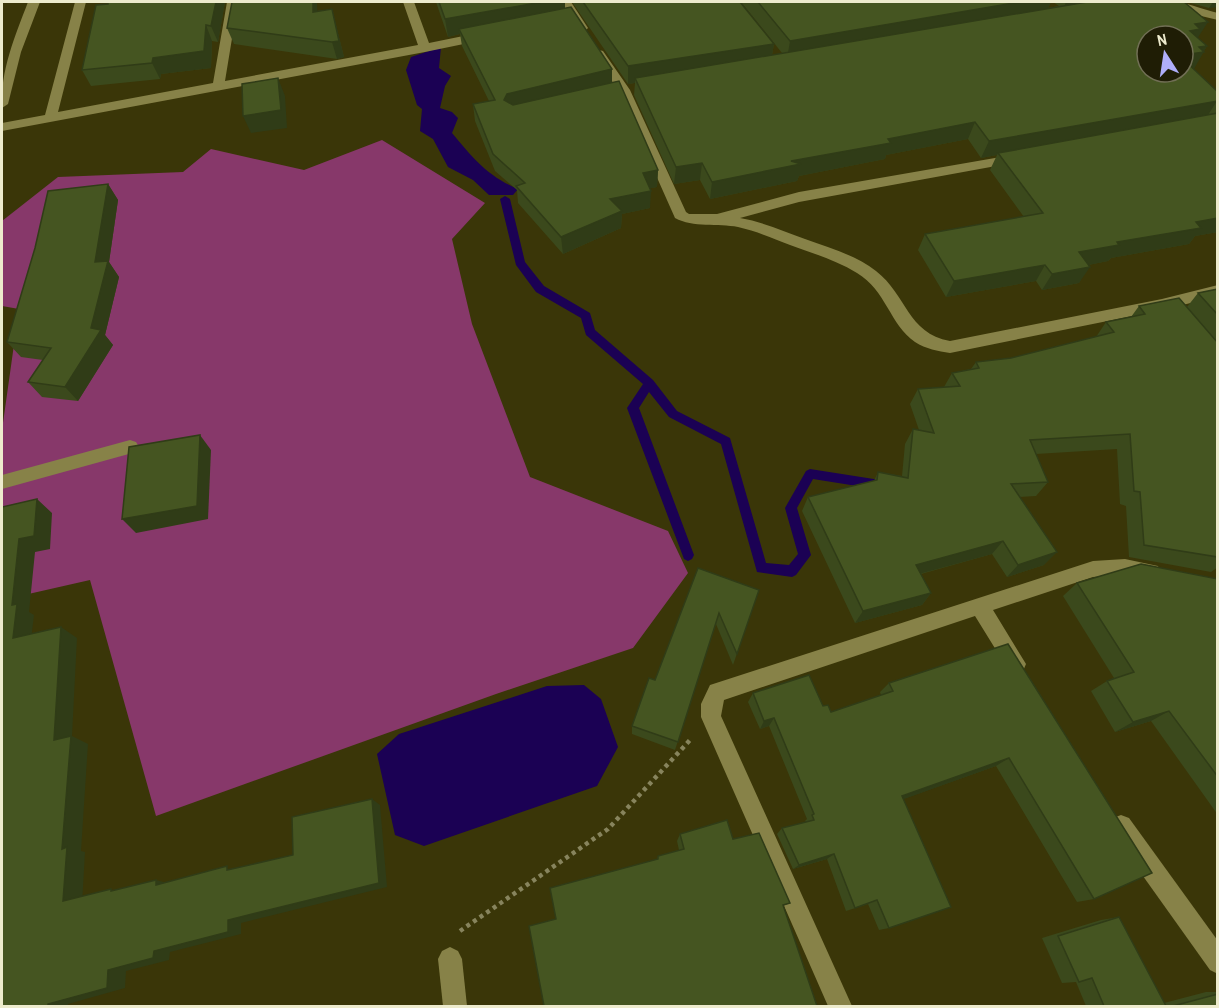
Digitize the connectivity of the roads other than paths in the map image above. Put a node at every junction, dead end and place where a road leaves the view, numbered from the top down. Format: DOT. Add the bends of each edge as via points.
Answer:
graph roads {
  1 [pos="34,2"];
  2 [pos="80,2"];
  3 [pos="232,2"];
  4 [pos="408,2"];
  5 [pos="566,2"];
  6 [pos="1171,2"];
  7 [pos="1218,17"];
  8 [pos="494,34"];
  9 [pos="425,48"];
  10 [pos="218,88"];
  11 [pos="2,104"];
  12 [pos="51,116"];
  13 [pos="2,127"];
  14 [pos="1029,155"];
  15 [pos="717,219"];
  16 [pos="1218,290"];
  17 [pos="1167,303"];
  18 [pos="1181,320"];
  19 [pos="130,447"];
  20 [pos="2,482"];
  21 [pos="1171,576"];
  22 [pos="979,606"];
  23 [pos="1029,684"];
  24 [pos="1110,811"];
  25 [pos="450,959"];
  26 [pos="1218,962"];
  27 [pos="455,1006"];
  28 [pos="840,1006"];
  1 -- 11 [label="street" via="15,52"];
  2 -- 12 [label="street"];
  3 -- 10 [label="street"];
  4 -- 9 [label="street"];
  5 -- 15 [label="street" via="569,19 590,40 624,91 680,214 691,219"];
  6 -- 7 [label="street"];
  8 -- 9 [label="street"];
  9 -- 10 [label="street"];
  10 -- 12 [label="street"];
  12 -- 13 [label="street"];
  14 -- 15 [label="street" via="799,197"];
  15 -- 17 [label="street" via="758,227 868,273 886,288 906,326 940,347"];
  16 -- 17 [label="street"];
  17 -- 18 [label="street"];
  19 -- 20 [label="street"];
  21 -- 22 [label="street" via="1125,567 1093,569"];
  22 -- 23 [label="street"];
  22 -- 28 [label="street" via="717,692 710,707 711,717"];
  24 -- 26 [label="street"];
  25 -- 27 [label="street"];
}
